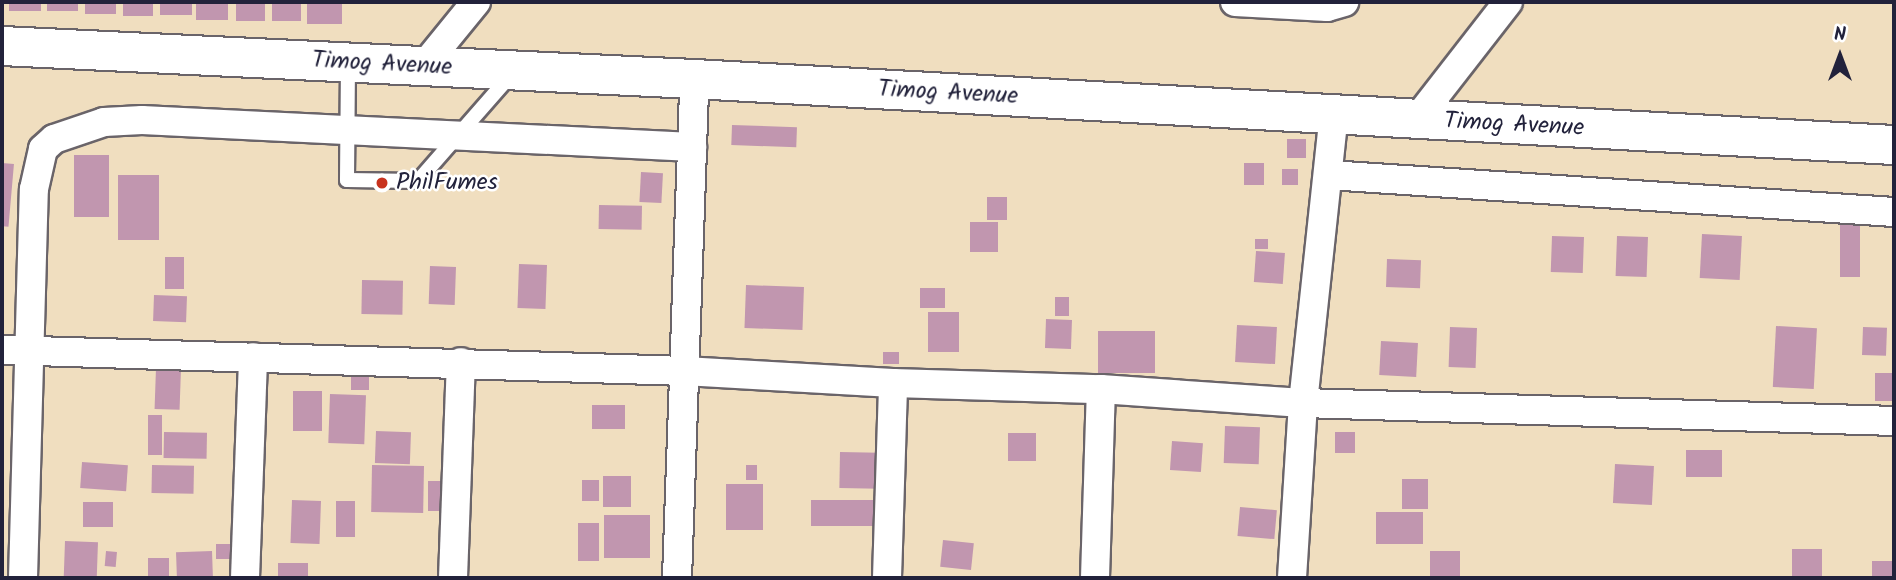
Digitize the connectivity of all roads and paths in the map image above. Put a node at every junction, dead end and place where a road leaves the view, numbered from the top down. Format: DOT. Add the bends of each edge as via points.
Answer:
graph roads {
  1 [pos="476,2"];
  2 [pos="1235,2"];
  3 [pos="1344,2"];
  4 [pos="1508,2"];
  5 [pos="2,46"];
  6 [pos="348,63"];
  7 [pos="423,66"];
  8 [pos="514,71"];
  9 [pos="694,79"];
  10 [pos="1334,115"];
  11 [pos="1417,119"];
  12 [pos="346,130"];
  13 [pos="460,135"];
  14 [pos="1894,145"];
  15 [pos="692,147"];
  16 [pos="1328,175"];
  17 [pos="1894,212"];
  18 [pos="2,349"];
  19 [pos="32,352"];
  20 [pos="253,357"];
  21 [pos="461,362"];
  22 [pos="684,371"];
  23 [pos="892,383"];
  24 [pos="1101,389"];
  25 [pos="1303,403"];
  26 [pos="1894,421"];
  27 [pos="23,578"];
  28 [pos="245,578"];
  29 [pos="453,578"];
  30 [pos="677,578"];
  31 [pos="887,578"];
  32 [pos="1095,578"];
  33 [pos="1292,578"];
  1 -- 7 [label="street"];
  2 -- 3 [label="street" via="1327,7"];
  4 -- 11 [label="street"];
  5 -- 6 [label="main road, Timog Avenue"];
  6 -- 7 [label="main road, Timog Avenue"];
  6 -- 12 [label="lane"];
  7 -- 8 [label="main road, Timog Avenue"];
  8 -- 9 [label="main road, Timog Avenue"];
  8 -- 13 [label="lane"];
  9 -- 10 [label="main road, Timog Avenue"];
  9 -- 15 [label="street"];
  10 -- 11 [label="main road, Timog Avenue"];
  10 -- 16 [label="street"];
  11 -- 14 [label="main road, Timog Avenue"];
  12 -- 13 [label="street"];
  12 -- 13 [label="lane" via="348,180 418,181"];
  12 -- 19 [label="street" via="142,120 104,122 54,139 43,149 34,189"];
  13 -- 15 [label="street"];
  15 -- 22 [label="street"];
  16 -- 17 [label="street"];
  16 -- 25 [label="street"];
  18 -- 19 [label="street"];
  19 -- 20 [label="street"];
  19 -- 27 [label="street"];
  20 -- 21 [label="street"];
  20 -- 28 [label="street"];
  21 -- 22 [label="street"];
  21 -- 29 [label="street"];
  22 -- 23 [label="street"];
  22 -- 30 [label="street"];
  23 -- 24 [label="street"];
  23 -- 31 [label="street"];
  24 -- 25 [label="street"];
  24 -- 32 [label="street"];
  25 -- 26 [label="street"];
  25 -- 33 [label="street"];
}
